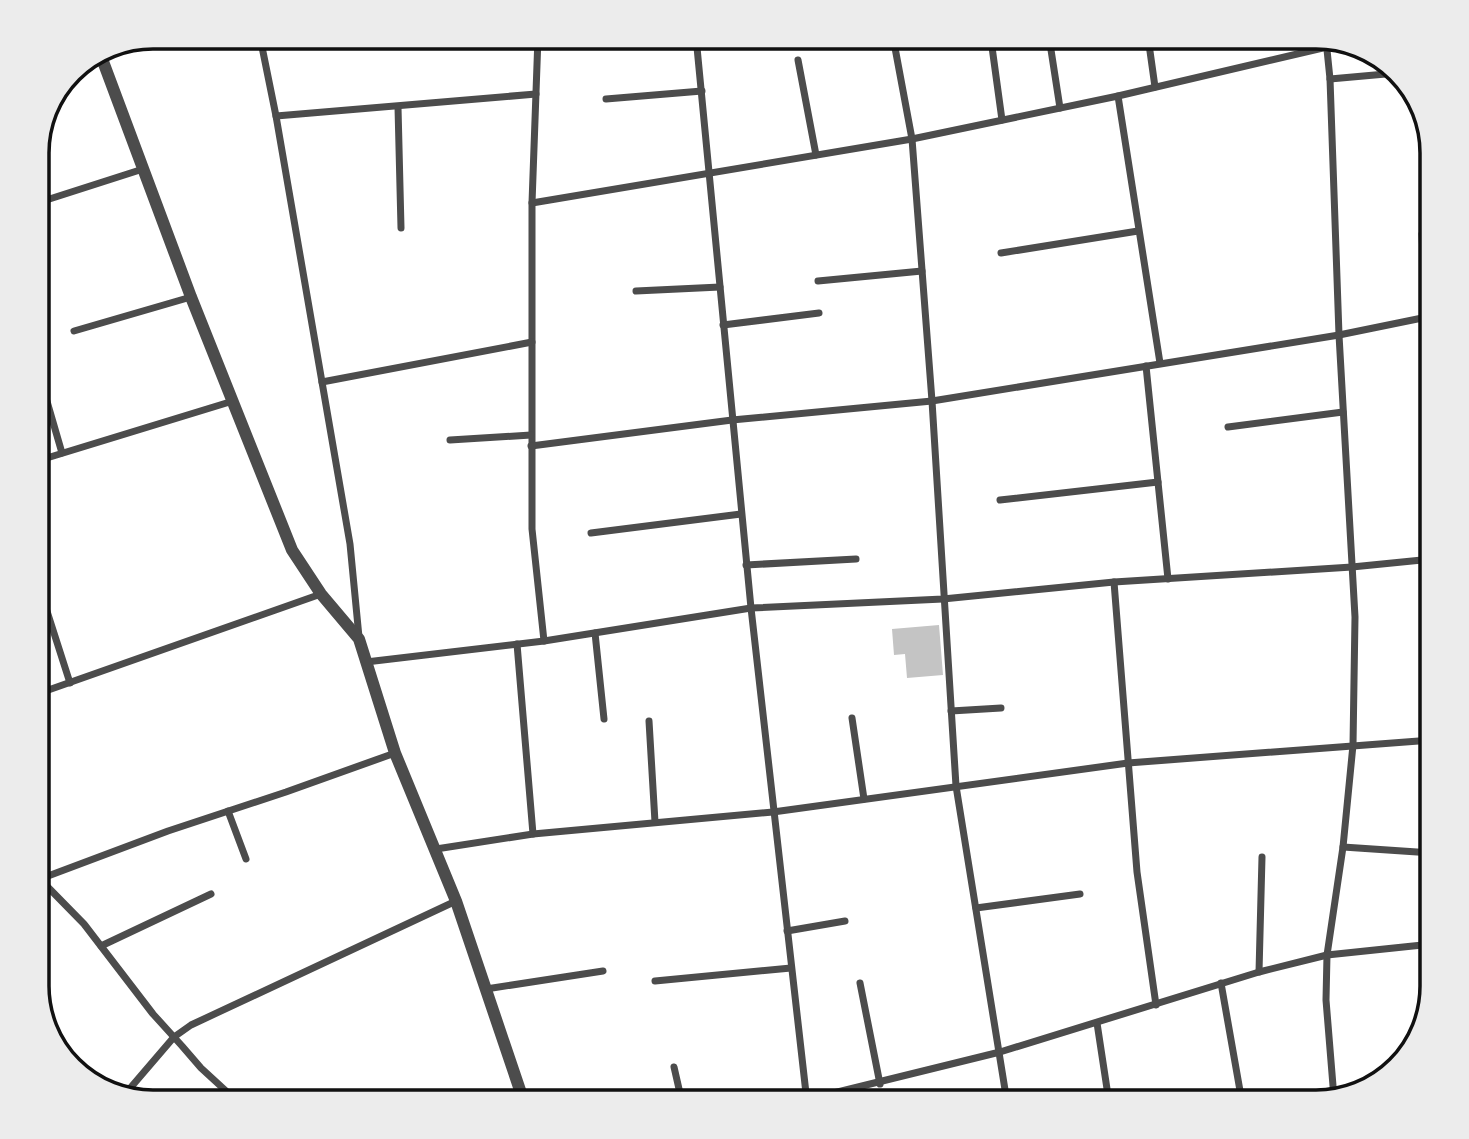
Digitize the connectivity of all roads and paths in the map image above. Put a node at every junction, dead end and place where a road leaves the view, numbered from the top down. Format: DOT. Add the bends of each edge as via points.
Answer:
graph roads {
  1 [pos="262,49"];
  2 [pos="538,49"];
  3 [pos="697,49"];
  4 [pos="895,49"];
  5 [pos="992,49"];
  6 [pos="1051,49"];
  7 [pos="1150,49"];
  8 [pos="1306,49"];
  9 [pos="1327,50"];
  10 [pos="798,60"];
  11 [pos="104,62"];
  12 [pos="1383,74"];
  13 [pos="1330,79"];
  14 [pos="1155,87"];
  15 [pos="702,91"];
  16 [pos="536,94"];
  17 [pos="1118,96"];
  18 [pos="606,99"];
  19 [pos="398,107"];
  20 [pos="1060,108"];
  21 [pos="276,116"];
  22 [pos="1002,120"];
  23 [pos="912,139"];
  24 [pos="816,155"];
  25 [pos="143,169"];
  26 [pos="709,173"];
  27 [pos="49,199"];
  28 [pos="532,203"];
  29 [pos="401,228"];
  30 [pos="1138,232"];
  31 [pos="1001,253"];
  32 [pos="922,271"];
  33 [pos="818,281"];
  34 [pos="720,287"];
  35 [pos="636,291"];
  36 [pos="191,297"];
  37 [pos="819,313"];
  38 [pos="1420,319"];
  39 [pos="723,325"];
  40 [pos="74,331"];
  41 [pos="1339,335"];
  42 [pos="532,342"];
  43 [pos="1160,363"];
  44 [pos="1146,366"];
  45 [pos="322,382"];
  46 [pos="233,401"];
  47 [pos="932,401"];
  48 [pos="49,408"];
  49 [pos="1343,412"];
  50 [pos="732,420"];
  51 [pos="1228,427"];
  52 [pos="531,435"];
  53 [pos="450,440"];
  54 [pos="531,446"];
  55 [pos="62,453"];
  56 [pos="49,457"];
  57 [pos="1158,482"];
  58 [pos="1000,500"];
  59 [pos="741,514"];
  60 [pos="591,533"];
  61 [pos="856,559"];
  62 [pos="1420,560"];
  63 [pos="746,565"];
  64 [pos="1352,567"];
  65 [pos="1168,579"];
  66 [pos="1114,582"];
  67 [pos="321,594"];
  68 [pos="943,599"];
  69 [pos="751,608"];
  70 [pos="49,617"];
  71 [pos="596,633"];
  72 [pos="359,639"];
  73 [pos="544,641"];
  74 [pos="517,644"];
  75 [pos="366,662"];
  76 [pos="70,683"];
  77 [pos="49,690"];
  78 [pos="1001,708"];
  79 [pos="951,711"];
  80 [pos="852,718"];
  81 [pos="604,719"];
  82 [pos="649,721"];
  83 [pos="1420,741"];
  84 [pos="1353,745"];
  85 [pos="395,753"];
  86 [pos="1128,763"];
  87 [pos="956,786"];
  88 [pos="864,799"];
  89 [pos="228,811"];
  90 [pos="774,811"];
  91 [pos="654,822"];
  92 [pos="533,834"];
  93 [pos="1343,847"];
  94 [pos="436,849"];
  95 [pos="1420,852"];
  96 [pos="1262,857"];
  97 [pos="246,859"];
  98 [pos="49,873"];
  99 [pos="49,888"];
  100 [pos="211,894"];
  101 [pos="1080,894"];
  102 [pos="456,901"];
  103 [pos="976,908"];
  104 [pos="845,920"];
  105 [pos="787,931"];
  106 [pos="1420,945"];
  107 [pos="101,946"];
  108 [pos="1327,955"];
  109 [pos="792,968"];
  110 [pos="603,971"];
  111 [pos="1259,972"];
  112 [pos="655,981"];
  113 [pos="860,983"];
  114 [pos="1221,984"];
  115 [pos="486,989"];
  116 [pos="1156,1005"];
  117 [pos="1097,1023"];
  118 [pos="174,1037"];
  119 [pos="1000,1052"];
  120 [pos="674,1067"];
  121 [pos="880,1084"];
  122 [pos="131,1087"];
  123 [pos="1333,1088"];
  124 [pos="225,1090"];
  125 [pos="520,1090"];
  126 [pos="679,1090"];
  127 [pos="806,1090"];
  128 [pos="854,1090"];
  129 [pos="1005,1090"];
  130 [pos="1107,1090"];
  131 [pos="1240,1090"];
  1 -- 21 [label="street"];
  2 -- 16 [label="street"];
  3 -- 15 [label="street"];
  4 -- 23 [label="street"];
  5 -- 22 [label="street"];
  6 -- 20 [label="street"];
  7 -- 14 [label="street"];
  8 -- 14 [label="street"];
  9 -- 13 [label="street"];
  10 -- 24 [label="street"];
  11 -- 25 [label="street"];
  12 -- 13 [label="street"];
  13 -- 41 [label="street"];
  14 -- 17 [label="street"];
  15 -- 18 [label="street"];
  15 -- 26 [label="street"];
  16 -- 19 [label="street"];
  16 -- 28 [label="street"];
  17 -- 20 [label="street"];
  17 -- 30 [label="street"];
  19 -- 21 [label="street"];
  19 -- 29 [label="street"];
  20 -- 22 [label="street"];
  21 -- 45 [label="street"];
  22 -- 23 [label="street"];
  23 -- 24 [label="street"];
  23 -- 32 [label="street"];
  24 -- 26 [label="street"];
  25 -- 27 [label="street"];
  25 -- 36 [label="street"];
  26 -- 28 [label="street"];
  26 -- 34 [label="street"];
  28 -- 42 [label="street"];
  30 -- 31 [label="street"];
  30 -- 43 [label="street"];
  32 -- 33 [label="street"];
  32 -- 47 [label="street"];
  34 -- 35 [label="street"];
  34 -- 39 [label="street"];
  36 -- 40 [label="street"];
  36 -- 46 [label="street"];
  37 -- 39 [label="street"];
  38 -- 41 [label="street"];
  39 -- 50 [label="street"];
  41 -- 43 [label="street"];
  41 -- 49 [label="street"];
  42 -- 45 [label="street"];
  42 -- 52 [label="street"];
  43 -- 44 [label="street"];
  44 -- 47 [label="street"];
  44 -- 57 [label="street"];
  45 -- 72 [label="street" via="350,544"];
  46 -- 55 [label="street"];
  46 -- 67 [label="street" via="292,550"];
  47 -- 50 [label="street"];
  47 -- 68 [label="street"];
  48 -- 55 [label="street"];
  49 -- 51 [label="street"];
  49 -- 64 [label="street"];
  50 -- 54 [label="street"];
  50 -- 59 [label="street"];
  52 -- 53 [label="street"];
  52 -- 54 [label="street"];
  54 -- 73 [label="street" via="532,529"];
  55 -- 56 [label="street"];
  57 -- 58 [label="street"];
  57 -- 65 [label="street"];
  59 -- 60 [label="street"];
  59 -- 63 [label="street"];
  61 -- 63 [label="street"];
  62 -- 64 [label="street"];
  63 -- 69 [label="street"];
  64 -- 65 [label="street"];
  64 -- 84 [label="street"];
  65 -- 66 [label="street"];
  66 -- 68 [label="street"];
  66 -- 86 [label="street"];
  67 -- 72 [label="street"];
  67 -- 76 [label="street"];
  68 -- 69 [label="street"];
  68 -- 79 [label="street"];
  69 -- 71 [label="street"];
  69 -- 90 [label="street"];
  70 -- 76 [label="street"];
  71 -- 73 [label="street"];
  71 -- 81 [label="street"];
  72 -- 75 [label="street"];
  73 -- 74 [label="street"];
  74 -- 75 [label="street"];
  74 -- 92 [label="street"];
  75 -- 85 [label="street"];
  76 -- 77 [label="street"];
  78 -- 79 [label="street"];
  79 -- 87 [label="street"];
  80 -- 88 [label="street"];
  82 -- 91 [label="street"];
  83 -- 84 [label="street"];
  84 -- 86 [label="street"];
  84 -- 93 [label="street"];
  85 -- 89 [label="street"];
  85 -- 94 [label="street"];
  86 -- 87 [label="street"];
  86 -- 116 [label="street" via="1137,872"];
  87 -- 88 [label="street"];
  87 -- 103 [label="street"];
  88 -- 90 [label="street"];
  89 -- 97 [label="street"];
  89 -- 98 [label="street"];
  90 -- 91 [label="street"];
  90 -- 105 [label="street"];
  91 -- 92 [label="street"];
  92 -- 94 [label="street"];
  93 -- 95 [label="street"];
  93 -- 108 [label="street"];
  94 -- 102 [label="street"];
  96 -- 111 [label="street"];
  99 -- 107 [label="street"];
  100 -- 107 [label="street"];
  101 -- 103 [label="street"];
  102 -- 115 [label="street"];
  102 -- 118 [label="street" via="211,1014"];
  103 -- 119 [label="street"];
  104 -- 105 [label="street"];
  105 -- 109 [label="street"];
  106 -- 108 [label="street"];
  107 -- 118 [label="street"];
  108 -- 111 [label="street"];
  108 -- 123 [label="street"];
  109 -- 112 [label="street"];
  109 -- 127 [label="street"];
  110 -- 115 [label="street"];
  111 -- 114 [label="street"];
  113 -- 121 [label="street"];
  114 -- 116 [label="street"];
  114 -- 131 [label="street"];
  115 -- 125 [label="street"];
  116 -- 117 [label="street"];
  117 -- 119 [label="street"];
  117 -- 130 [label="street"];
  118 -- 122 [label="street"];
  118 -- 124 [label="street"];
  119 -- 121 [label="street"];
  119 -- 129 [label="street"];
  120 -- 126 [label="street"];
  121 -- 128 [label="street"];
}
